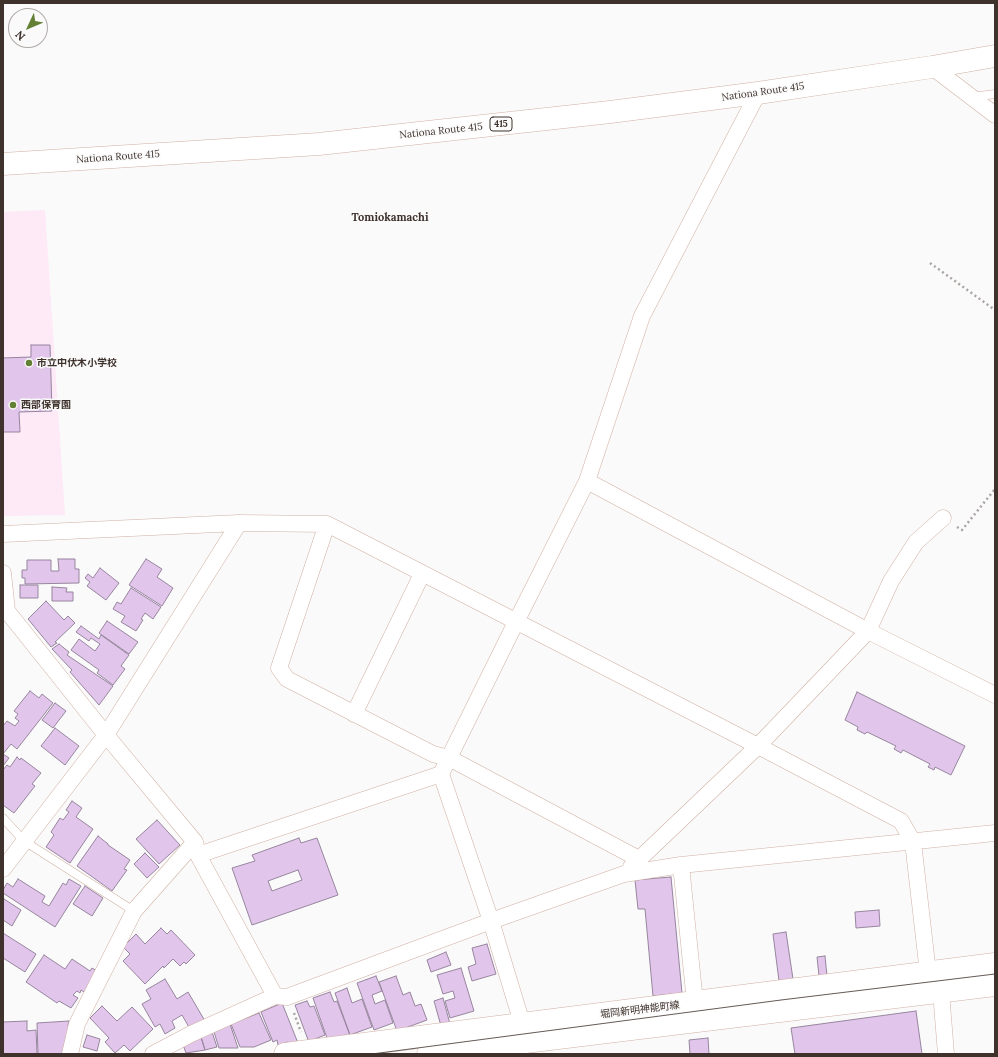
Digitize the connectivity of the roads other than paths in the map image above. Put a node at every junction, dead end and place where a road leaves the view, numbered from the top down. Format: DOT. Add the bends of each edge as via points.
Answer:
graph roads {
  1 [pos="995,56"];
  2 [pos="932,67"];
  3 [pos="758,93"];
  4 [pos="995,94"];
  5 [pos="971,97"];
  6 [pos="995,115"];
  7 [pos="3,164"];
  8 [pos="587,481"];
  9 [pos="943,518"];
  10 [pos="239,523"];
  11 [pos="327,524"];
  12 [pos="3,534"];
  13 [pos="3,573"];
  14 [pos="422,574"];
  15 [pos="516,622"];
  16 [pos="868,631"];
  17 [pos="995,695"];
  18 [pos="354,714"];
  19 [pos="106,735"];
  20 [pos="758,746"];
  21 [pos="449,758"];
  22 [pos="441,774"];
  23 [pos="3,818"];
  24 [pos="995,833"];
  25 [pos="24,841"];
  26 [pos="913,842"];
  27 [pos="196,848"];
  28 [pos="639,859"];
  29 [pos="681,864"];
  30 [pos="3,869"];
  31 [pos="624,874"];
  32 [pos="134,911"];
  33 [pos="492,921"];
  34 [pos="995,964"];
  35 [pos="928,973"];
  36 [pos="995,985"];
  37 [pos="940,992"];
  38 [pos="281,996"];
  39 [pos="696,1012"];
  40 [pos="524,1033"];
  41 [pos="70,1054"];
  42 [pos="152,1054"];
  43 [pos="285,1054"];
  44 [pos="428,1054"];
  45 [pos="946,1054"];
  1 -- 2 [label="main road, Nationa Route 415 / 415"];
  2 -- 3 [label="main road, Nationa Route 415 / 415"];
  2 -- 5 [label="street"];
  3 -- 7 [label="main road, Nationa Route 415 / 415" via="319,144"];
  3 -- 8 [label="street" via="642,316"];
  4 -- 5 [label="lane"];
  5 -- 6 [label="street"];
  8 -- 15 [label="street"];
  8 -- 16 [label="street"];
  9 -- 16 [label="street" via="916,542 891,581"];
  10 -- 11 [label="street"];
  10 -- 12 [label="street"];
  10 -- 19 [label="street"];
  11 -- 14 [label="street"];
  11 -- 18 [label="street" via="279,668 287,679"];
  13 -- 19 [label="street" via="7,610 11,620"];
  14 -- 15 [label="street"];
  14 -- 18 [label="street"];
  15 -- 20 [label="street"];
  15 -- 21 [label="street"];
  16 -- 17 [label="street"];
  16 -- 20 [label="street"];
  18 -- 21 [label="street" via="433,754"];
  19 -- 25 [label="street"];
  19 -- 27 [label="street"];
  20 -- 26 [label="street" via="901,821"];
  20 -- 28 [label="street"];
  21 -- 22 [label="street"];
  21 -- 28 [label="street"];
  22 -- 27 [label="street"];
  22 -- 33 [label="street"];
  23 -- 25 [label="lane"];
  24 -- 26 [label="street"];
  25 -- 30 [label="street"];
  25 -- 32 [label="lane"];
  26 -- 29 [label="street"];
  26 -- 35 [label="street"];
  27 -- 32 [label="street"];
  27 -- 38 [label="street"];
  28 -- 31 [label="street"];
  29 -- 31 [label="street"];
  29 -- 39 [label="street"];
  31 -- 33 [label="street"];
  32 -- 41 [label="street" via="78,1024"];
  33 -- 38 [label="street"];
  33 -- 40 [label="street"];
  34 -- 35 [label="main road, 堀岡新明神能町線"];
  35 -- 37 [label="street"];
  35 -- 39 [label="main road, 堀岡新明神能町線"];
  36 -- 37 [label="main road, 堀岡新明神能町線"];
  37 -- 39 [label="main road, 堀岡新明神能町線"];
  37 -- 45 [label="street"];
  38 -- 42 [label="street" via="191,1034"];
  39 -- 40 [label="main road, 堀岡新明神能町線"];
  40 -- 43 [label="main road, 堀岡新明神能町線"];
  40 -- 44 [label="main road, 堀岡新明神能町線"];
}
